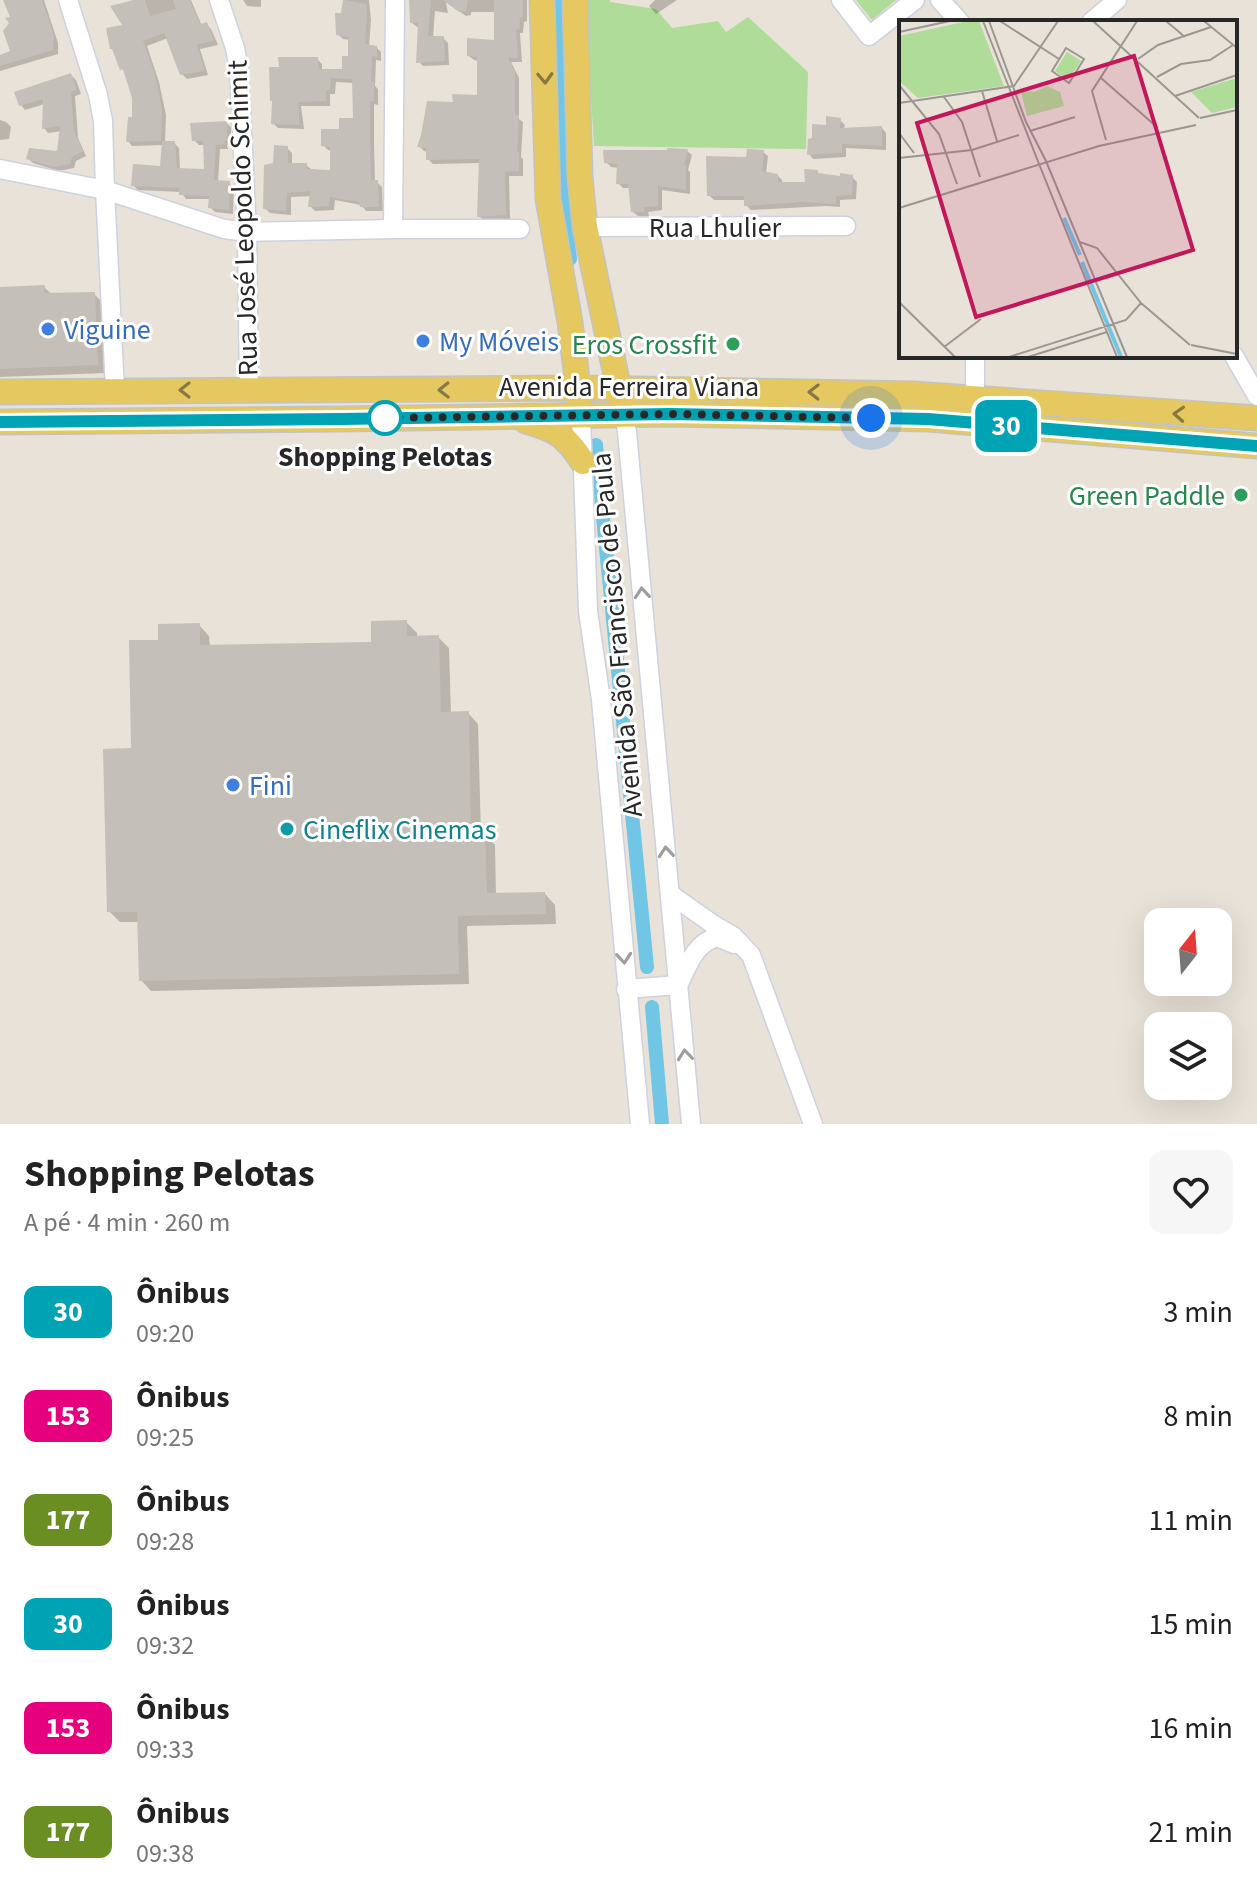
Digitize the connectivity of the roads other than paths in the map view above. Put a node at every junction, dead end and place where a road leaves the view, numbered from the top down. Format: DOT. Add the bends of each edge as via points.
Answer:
graph roads {
  1 [pos="68,0"];
  2 [pos="219,0"];
  3 [pos="395,0"];
  4 [pos="542,0"];
  5 [pos="575,0"];
  6 [pos="841,0"];
  7 [pos="915,0"];
  8 [pos="940,0"];
  9 [pos="1117,0"];
  10 [pos="958,20"];
  11 [pos="1093,20"];
  12 [pos="0,169"];
  13 [pos="105,190"];
  14 [pos="846,226"];
  15 [pos="585,227"];
  16 [pos="393,229"];
  17 [pos="520,229"];
  18 [pos="247,232"];
  19 [pos="603,316"];
  20 [pos="569,318"];
  21 [pos="975,358"];
  22 [pos="1235,358"];
  23 [pos="578,388"];
  24 [pos="619,389"];
  25 [pos="115,390"];
  26 [pos="249,391"];
  27 [pos="0,392"];
  28 [pos="1257,396"];
  29 [pos="975,398"];
  30 [pos="624,414"];
  31 [pos="581,415"];
  32 [pos="512,416"];
  33 [pos="1257,418"];
  34 [pos="0,422"];
  35 [pos="1257,446"];
  36 [pos="583,462"];
  37 [pos="670,894"];
  38 [pos="756,965"];
  39 [pos="672,986"];
  40 [pos="630,988"];
  41 [pos="640,1124"];
  42 [pos="691,1124"];
  43 [pos="813,1124"];
  1 -- 13 [label="street" via="98,95"];
  2 -- 18 [label="street, Rua José Leopoldo Schimit" via="239,69"];
  3 -- 16 [label="street"];
  4 -- 20 [label="main road, Avenida São Francisco de Paula, one-way" via="548,199"];
  5 -- 15 [label="main road, Avenida São Francisco de Paula"];
  6 -- 7 [label="street" via="869,36"];
  8 -- 10 [label="street"];
  9 -- 11 [label="street"];
  12 -- 13 [label="street"];
  13 -- 18 [label="street"];
  13 -- 25 [label="street"];
  14 -- 15 [label="street, Rua Lhulier"];
  15 -- 19 [label="main road, Avenida São Francisco de Paula"];
  16 -- 17 [label="street"];
  16 -- 18 [label="street"];
  18 -- 26 [label="street, Rua José Leopoldo Schimit"];
  19 -- 20 [label="main road"];
  19 -- 24 [label="main road, Avenida São Francisco de Paula"];
  20 -- 23 [label="main road, Avenida São Francisco de Paula"];
  21 -- 29 [label="street"];
  22 -- 28 [label="street"];
  23 -- 24 [label="main road, Avenida Ferreira Viana"];
  23 -- 26 [label="main road, Avenida Ferreira Viana, one-way"];
  23 -- 31 [label="main road, Avenida São Francisco de Paula"];
  29 -- 24 [label="main road, Avenida Ferreira Viana, one-way"];
  24 -- 30 [label="main road, Avenida São Francisco de Paula"];
  26 -- 25 [label="main road, Avenida Ferreira Viana, one-way"];
  25 -- 27 [label="main road, Avenida Ferreira Viana"];
  33 -- 29 [label="main road, Avenida Ferreira Viana, one-way"];
  30 -- 31 [label="main road, Avenida Ferreira Viana"];
  30 -- 35 [label="main road, Avenida Ferreira Viana" via="928,419"];
  37 -- 30 [label="street, Avenida São Francisco de Paula, one-way"];
  31 -- 32 [label="main road, Avenida Ferreira Viana"];
  31 -- 36 [label="street, Avenida São Francisco de Paula"];
  32 -- 34 [label="main road, Avenida Ferreira Viana"];
  32 -- 36 [label="main road" via="560,434"];
  36 -- 40 [label="street, Avenida São Francisco de Paula, one-way" via="588,611"];
  37 -- 38 [label="street" via="740,942"];
  37 -- 39 [label="street, Avenida São Francisco de Paula"];
  38 -- 39 [label="street" via="732,942 711,938 700,945"];
  38 -- 43 [label="street"];
  39 -- 40 [label="street"];
  42 -- 39 [label="street, Avenida São Francisco de Paula, one-way"];
  40 -- 41 [label="street, Avenida São Francisco de Paula"];
}
